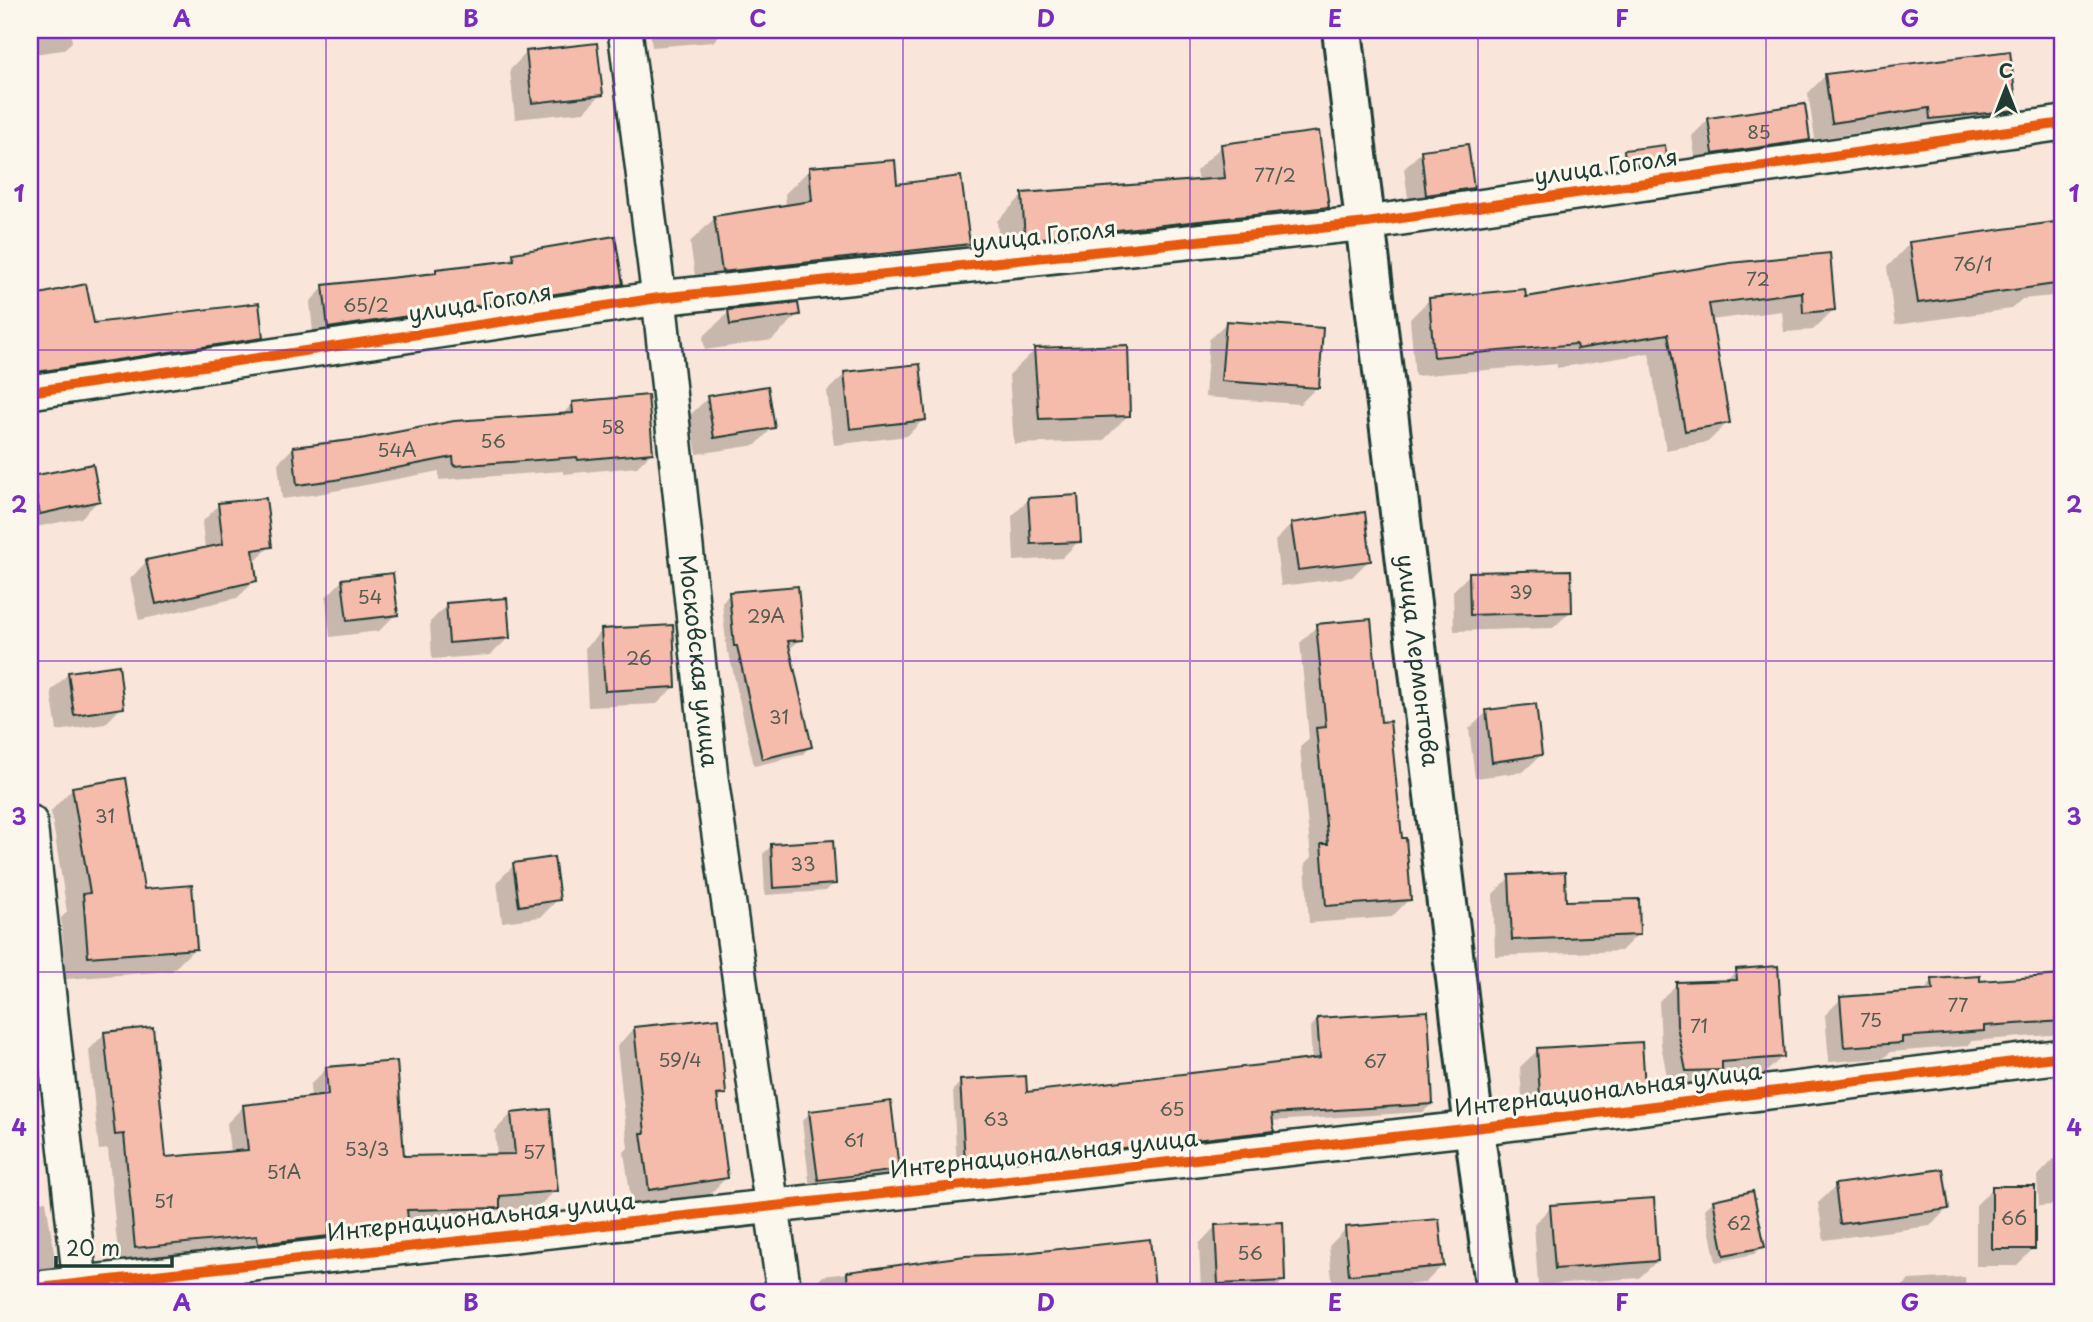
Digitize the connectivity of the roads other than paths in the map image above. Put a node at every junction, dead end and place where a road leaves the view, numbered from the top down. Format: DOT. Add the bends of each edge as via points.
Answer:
graph roads {
  1 [pos="625,30"];
  2 [pos="1342,30"];
  3 [pos="2063,122"];
  4 [pos="1367,223"];
  5 [pos="659,298"];
  6 [pos="30,392"];
  7 [pos="30,822"];
  8 [pos="2063,1056"];
  9 [pos="1474,1128"];
  10 [pos="773,1205"];
  11 [pos="80,1287"];
  12 [pos="30,1289"];
  13 [pos="784,1292"];
  14 [pos="1496,1292"];
  1 -- 5 [label="street, Московская улица"];
  2 -- 4 [label="street, улица Лермонтова"];
  3 -- 4 [label="street, улица Гоголя"];
  4 -- 5 [label="street, улица Гоголя"];
  4 -- 9 [label="street, улица Лермонтова"];
  5 -- 6 [label="street, улица Гоголя"];
  5 -- 10 [label="street, Московская улица" via="711,778"];
  7 -- 11 [label="street"];
  8 -- 9 [label="street, Интернациональная улица"];
  9 -- 10 [label="street, Интернациональная улица"];
  9 -- 14 [label="street, улица Лермонтова"];
  10 -- 11 [label="street, Интернациональная улица"];
  10 -- 13 [label="street, Московская улица"];
  11 -- 12 [label="street, Интернациональная улица"];
}
